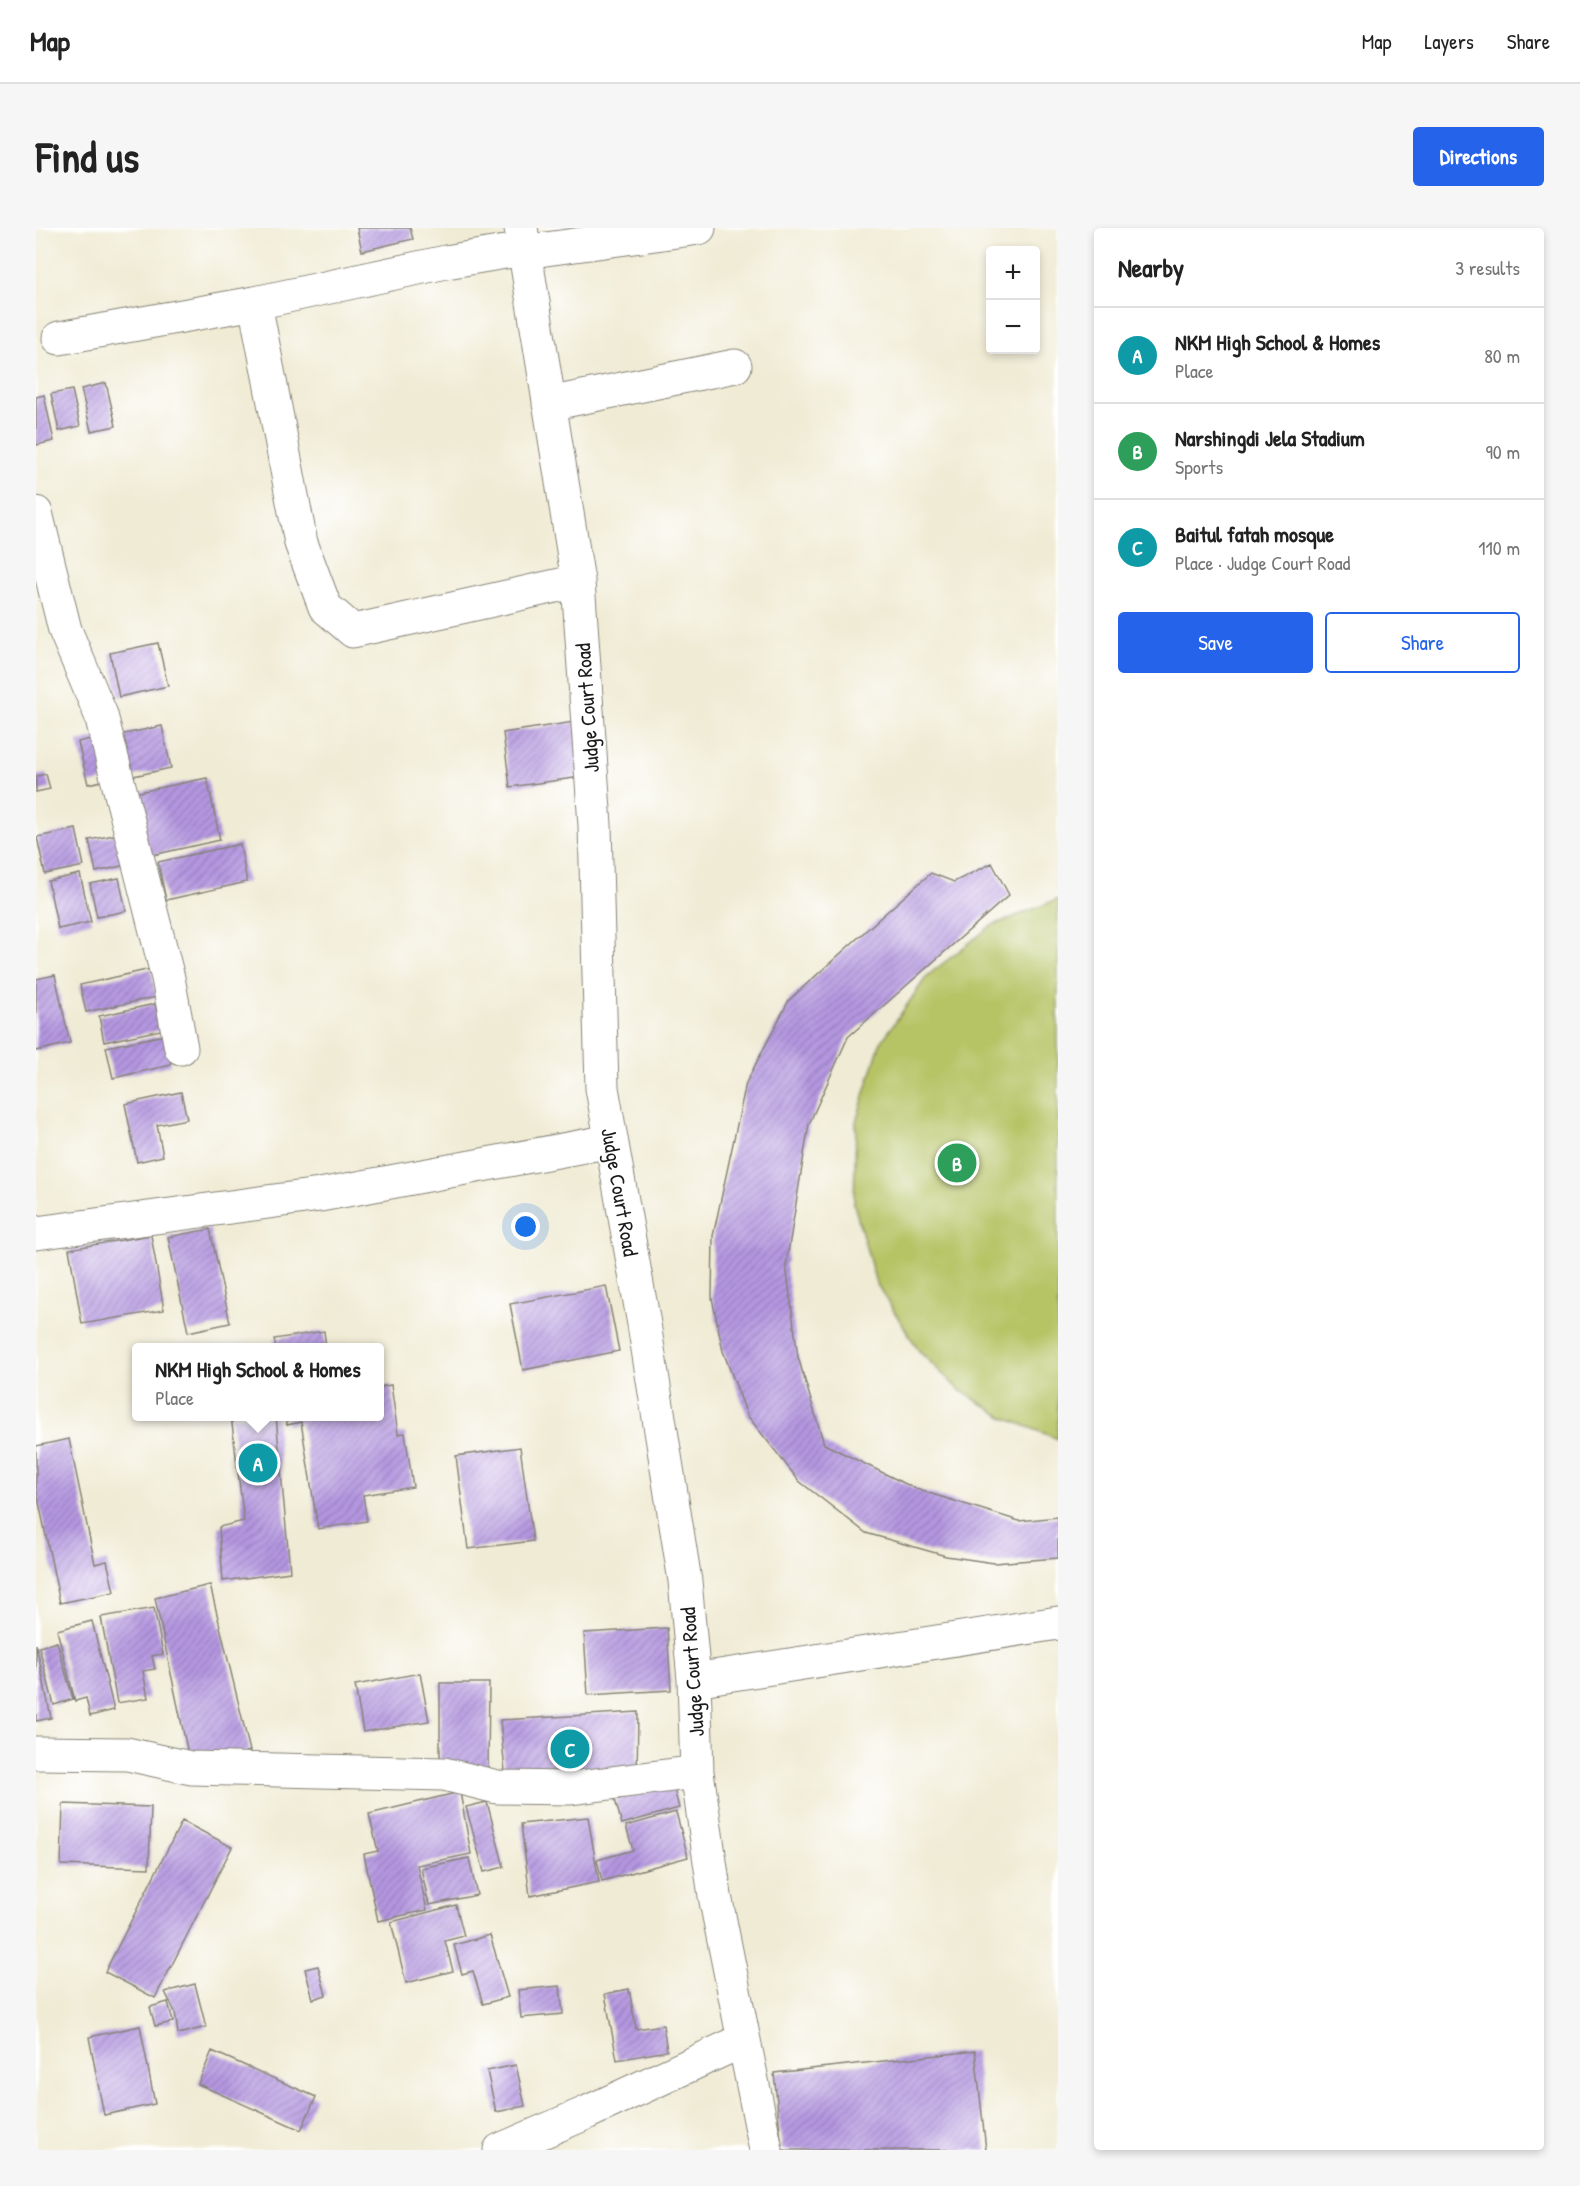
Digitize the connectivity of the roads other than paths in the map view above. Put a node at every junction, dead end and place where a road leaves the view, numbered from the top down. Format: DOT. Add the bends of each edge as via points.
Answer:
graph roads {
  1 [pos="699,228"];
  2 [pos="523,240"];
  3 [pos="255,303"];
  4 [pos="59,338"];
  5 [pos="735,366"];
  6 [pos="549,404"];
  7 [pos="36,513"];
  8 [pos="578,581"];
  9 [pos="181,1048"];
  10 [pos="611,1141"];
  11 [pos="36,1233"];
  12 [pos="1058,1623"];
  13 [pos="694,1680"];
  14 [pos="36,1753"];
  15 [pos="697,1772"];
  16 [pos="744,2040"];
  17 [pos="500,2150"];
  18 [pos="766,2150"];
  1 -- 2 [label="street"];
  2 -- 3 [label="street" via="523,249"];
  2 -- 6 [label="street, Judge Court Road"];
  3 -- 4 [label="street"];
  3 -- 8 [label="street" via="301,543 325,607 353,631"];
  5 -- 6 [label="street"];
  6 -- 8 [label="street, Judge Court Road"];
  7 -- 9 [label="street" via="65,630 101,715 168,978"];
  8 -- 10 [label="street, Judge Court Road" via="595,825 602,1088"];
  10 -- 11 [label="street" via="320,1195"];
  10 -- 13 [label="street, Judge Court Road" via="683,1570"];
  12 -- 13 [label="street"];
  13 -- 15 [label="street, Judge Court Road"];
  14 -- 15 [label="street" via="127,1754 191,1767 444,1774 497,1787 571,1788"];
  15 -- 16 [label="street, Judge Court Road" via="715,1896"];
  16 -- 17 [label="street"];
  16 -- 18 [label="street, Judge Court Road"];
}
